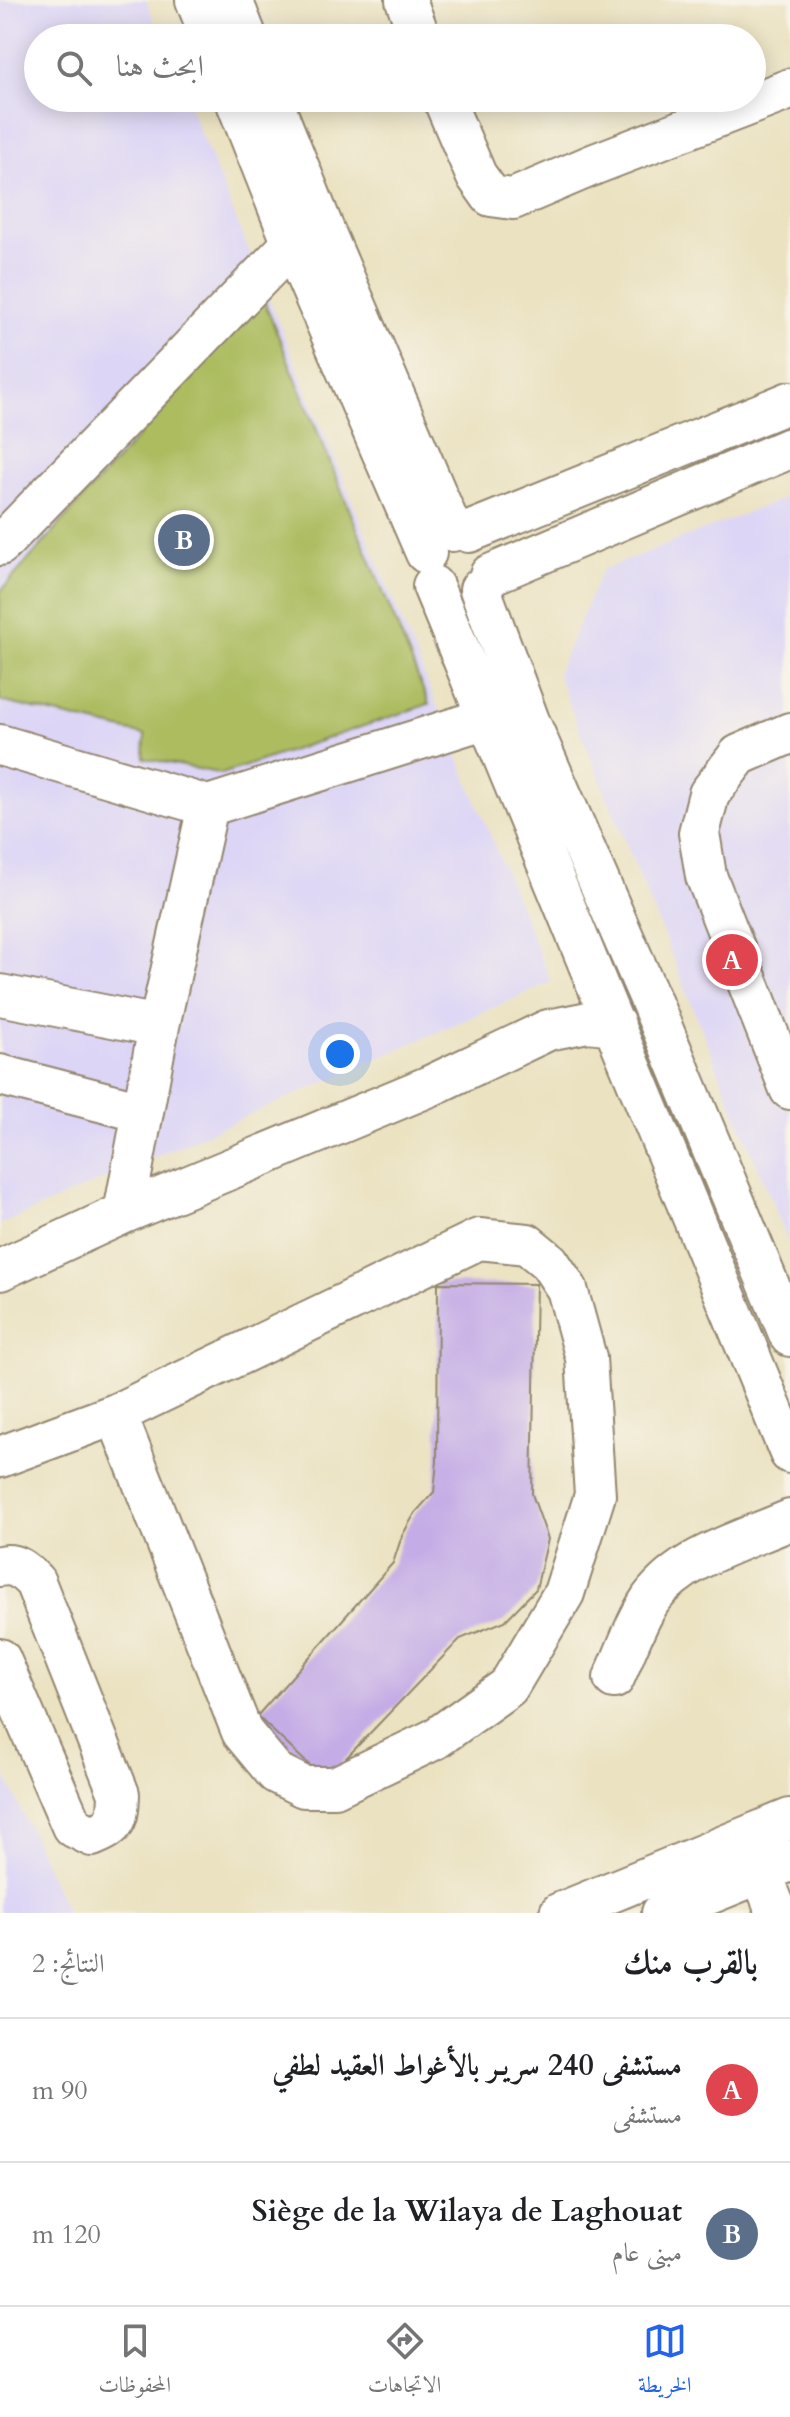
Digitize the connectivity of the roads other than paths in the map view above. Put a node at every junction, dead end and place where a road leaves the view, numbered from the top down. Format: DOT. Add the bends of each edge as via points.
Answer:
graph roads {
  1 [pos="196,0"];
  2 [pos="232,0"];
  3 [pos="406,0"];
  4 [pos="205,24"];
  5 [pos="241,24"];
  6 [pos="415,24"];
  7 [pos="790,89"];
  8 [pos="766,98"];
  9 [pos="242,112"];
  10 [pos="275,112"];
  11 [pos="449,112"];
  12 [pos="730,112"];
  13 [pos="309,238"];
  14 [pos="790,402"];
  15 [pos="790,448"];
  16 [pos="0,545"];
  17 [pos="445,551"];
  18 [pos="485,582"];
  19 [pos="487,718"];
  20 [pos="790,733"];
  21 [pos="0,745"];
  22 [pos="208,806"];
  23 [pos="599,986"];
  24 [pos="0,995"];
  25 [pos="615,1025"];
  26 [pos="159,1026"];
  27 [pos="548,1030"];
  28 [pos="0,1075"];
  29 [pos="790,1089"];
  30 [pos="142,1112"];
  31 [pos="124,1213"];
  32 [pos="0,1270"];
  33 [pos="790,1336"];
  34 [pos="116,1414"];
  35 [pos="790,1453"];
  36 [pos="0,1457"];
  37 [pos="790,1520"];
  38 [pos="0,1566"];
  39 [pos="0,1659"];
  40 [pos="614,1678"];
  41 [pos="790,1819"];
  42 [pos="747,1837"];
  43 [pos="776,1867"];
  44 [pos="560,1913"];
  45 [pos="662,1913"];
  46 [pos="777,1913"];
  1 -- 4 [label="street"];
  2 -- 5 [label="street"];
  3 -- 6 [label="street"];
  7 -- 8 [label="street"];
  9 -- 13 [label="street"];
  10 -- 13 [label="street"];
  11 -- 12 [label="street" via="476,175 491,196 513,199"];
  13 -- 16 [label="street"];
  13 -- 17 [label="street"];
  14 -- 17 [label="street"];
  15 -- 18 [label="street"];
  17 -- 18 [label="street" via="478,537 490,554"];
  17 -- 18 [label="street" via="444,594 469,596"];
  17 -- 19 [label="street"];
  18 -- 33 [label="street" via="529,721"];
  19 -- 22 [label="street"];
  19 -- 23 [label="street"];
  20 -- 29 [label="street" via="739,755 709,794 699,833 706,876"];
  21 -- 22 [label="street"];
  22 -- 26 [label="street"];
  23 -- 25 [label="street"];
  23 -- 27 [label="street"];
  24 -- 26 [label="street"];
  25 -- 27 [label="street" via="588,1022"];
  25 -- 35 [label="street"];
  26 -- 30 [label="street"];
  27 -- 31 [label="street" via="430,1086"];
  28 -- 30 [label="street"];
  30 -- 31 [label="street"];
  31 -- 32 [label="street"];
  34 -- 34 [label="street" via="479,1239 527,1244 549,1262 567,1289 586,1358 595,1495 564,1593 508,1687 435,1739 335,1787 304,1787 276,1773 242,1732"];
  34 -- 36 [label="street"];
  37 -- 40 [label="street" via="698,1560 663,1585 639,1621"];
  38 -- 39 [label="street" via="23,1569 35,1582 119,1794 118,1814 110,1829 92,1836 72,1826"];
  41 -- 42 [label="street"];
  42 -- 43 [label="street"];
  42 -- 44 [label="street"];
  43 -- 45 [label="street"];
  43 -- 46 [label="street"];
}
